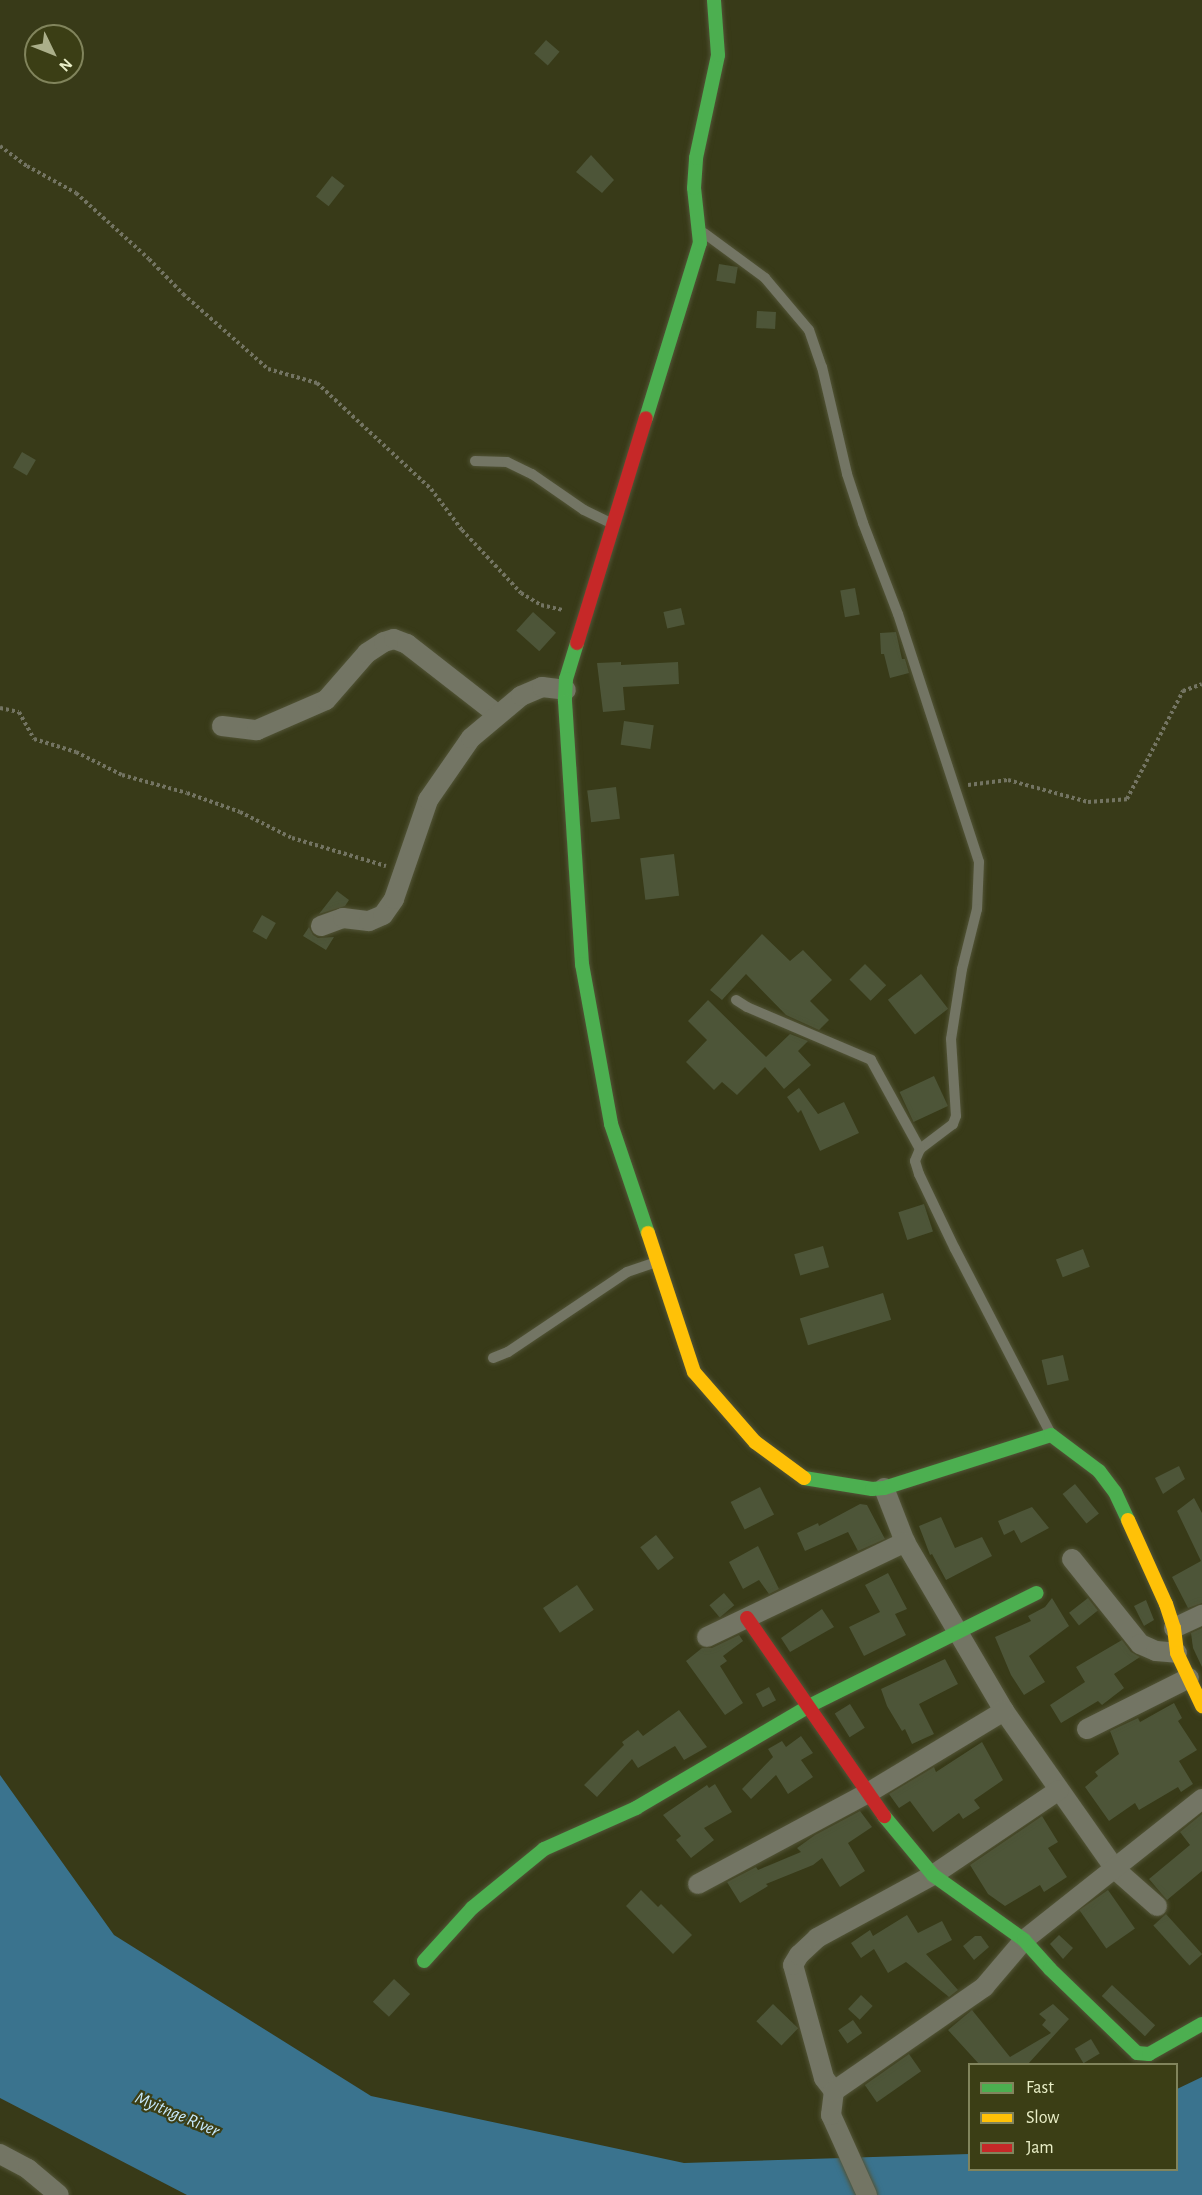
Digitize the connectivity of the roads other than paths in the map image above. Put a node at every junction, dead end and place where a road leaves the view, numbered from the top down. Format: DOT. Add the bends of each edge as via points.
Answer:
graph roads {
  1 [pos="714,0"];
  2 [pos="700,230"];
  3 [pos="475,462"];
  4 [pos="614,524"];
  5 [pos="566,690"];
  6 [pos="497,714"];
  7 [pos="222,726"];
  8 [pos="321,926"];
  9 [pos="736,1000"];
  10 [pos="920,1149"];
  11 [pos="656,1262"];
  12 [pos="493,1359"];
  13 [pos="1051,1435"];
  14 [pos="884,1488"];
  15 [pos="905,1542"];
  16 [pos="1072,1559"];
  17 [pos="1037,1593"];
  18 [pos="1202,1615"];
  19 [pos="747,1618"];
  20 [pos="1174,1628"];
  21 [pos="956,1631"];
  22 [pos="707,1637"];
  23 [pos="1177,1653"];
  24 [pos="1189,1678"];
  25 [pos="1201,1699"];
  26 [pos="809,1706"];
  27 [pos="1004,1711"];
  28 [pos="1087,1729"];
  29 [pos="1059,1790"];
  30 [pos="868,1793"];
  31 [pos="1202,1799"];
  32 [pos="1115,1869"];
  33 [pos="933,1875"];
  34 [pos="698,1884"];
  35 [pos="1157,1906"];
  36 [pos="1024,1940"];
  37 [pos="424,1961"];
  38 [pos="1202,2024"];
  39 [pos="834,2091"];
  40 [pos="0,2154"];
  41 [pos="59,2195"];
  42 [pos="867,2195"];
  1 -- 2 [label="street" via="718,55 696,158 694,188"];
  2 -- 4 [label="street" via="700,243"];
  2 -- 10 [label="lane" via="765,278 809,330 863,523 898,614 979,862 980,891 951,1039 956,1116 953,1124"];
  3 -- 4 [label="lane" via="507,462"];
  4 -- 5 [label="street" via="566,679"];
  5 -- 6 [label="street" via="542,687 521,696"];
  5 -- 11 [label="street" via="582,964 611,1124"];
  6 -- 7 [label="street" via="406,644 394,639 367,653 326,700 257,730"];
  6 -- 8 [label="street" via="471,738 428,800 394,899 383,915 369,921 343,918"];
  9 -- 10 [label="lane" via="872,1060"];
  10 -- 13 [label="lane" via="915,1161 919,1174"];
  11 -- 12 [label="lane" via="627,1272"];
  11 -- 14 [label="street" via="694,1372 755,1442 800,1477"];
  13 -- 14 [label="street"];
  13 -- 20 [label="street" via="1099,1471 1115,1492"];
  14 -- 15 [label="street"];
  15 -- 19 [label="street"];
  15 -- 21 [label="street"];
  16 -- 23 [label="street" via="1140,1644 1156,1651"];
  17 -- 21 [label="street"];
  18 -- 20 [label="street"];
  19 -- 22 [label="street"];
  19 -- 26 [label="street"];
  20 -- 23 [label="street"];
  21 -- 26 [label="street"];
  21 -- 27 [label="street"];
  23 -- 24 [label="street"];
  24 -- 25 [label="street"];
  24 -- 28 [label="street"];
  26 -- 30 [label="street"];
  26 -- 37 [label="street" via="636,1808 529,1859 472,1908"];
  27 -- 29 [label="street"];
  27 -- 30 [label="street"];
  29 -- 32 [label="street"];
  29 -- 33 [label="street"];
  30 -- 33 [label="street"];
  30 -- 34 [label="street"];
  31 -- 32 [label="street"];
  32 -- 35 [label="street"];
  32 -- 36 [label="street"];
  33 -- 36 [label="street"];
  33 -- 39 [label="street" via="817,1938 793,1965 824,2078"];
  36 -- 38 [label="street" via="1137,2053 1149,2054"];
  36 -- 39 [label="street" via="984,1987"];
  39 -- 42 [label="street" via="831,2115"];
  40 -- 41 [label="street" via="28,2169"];
}
